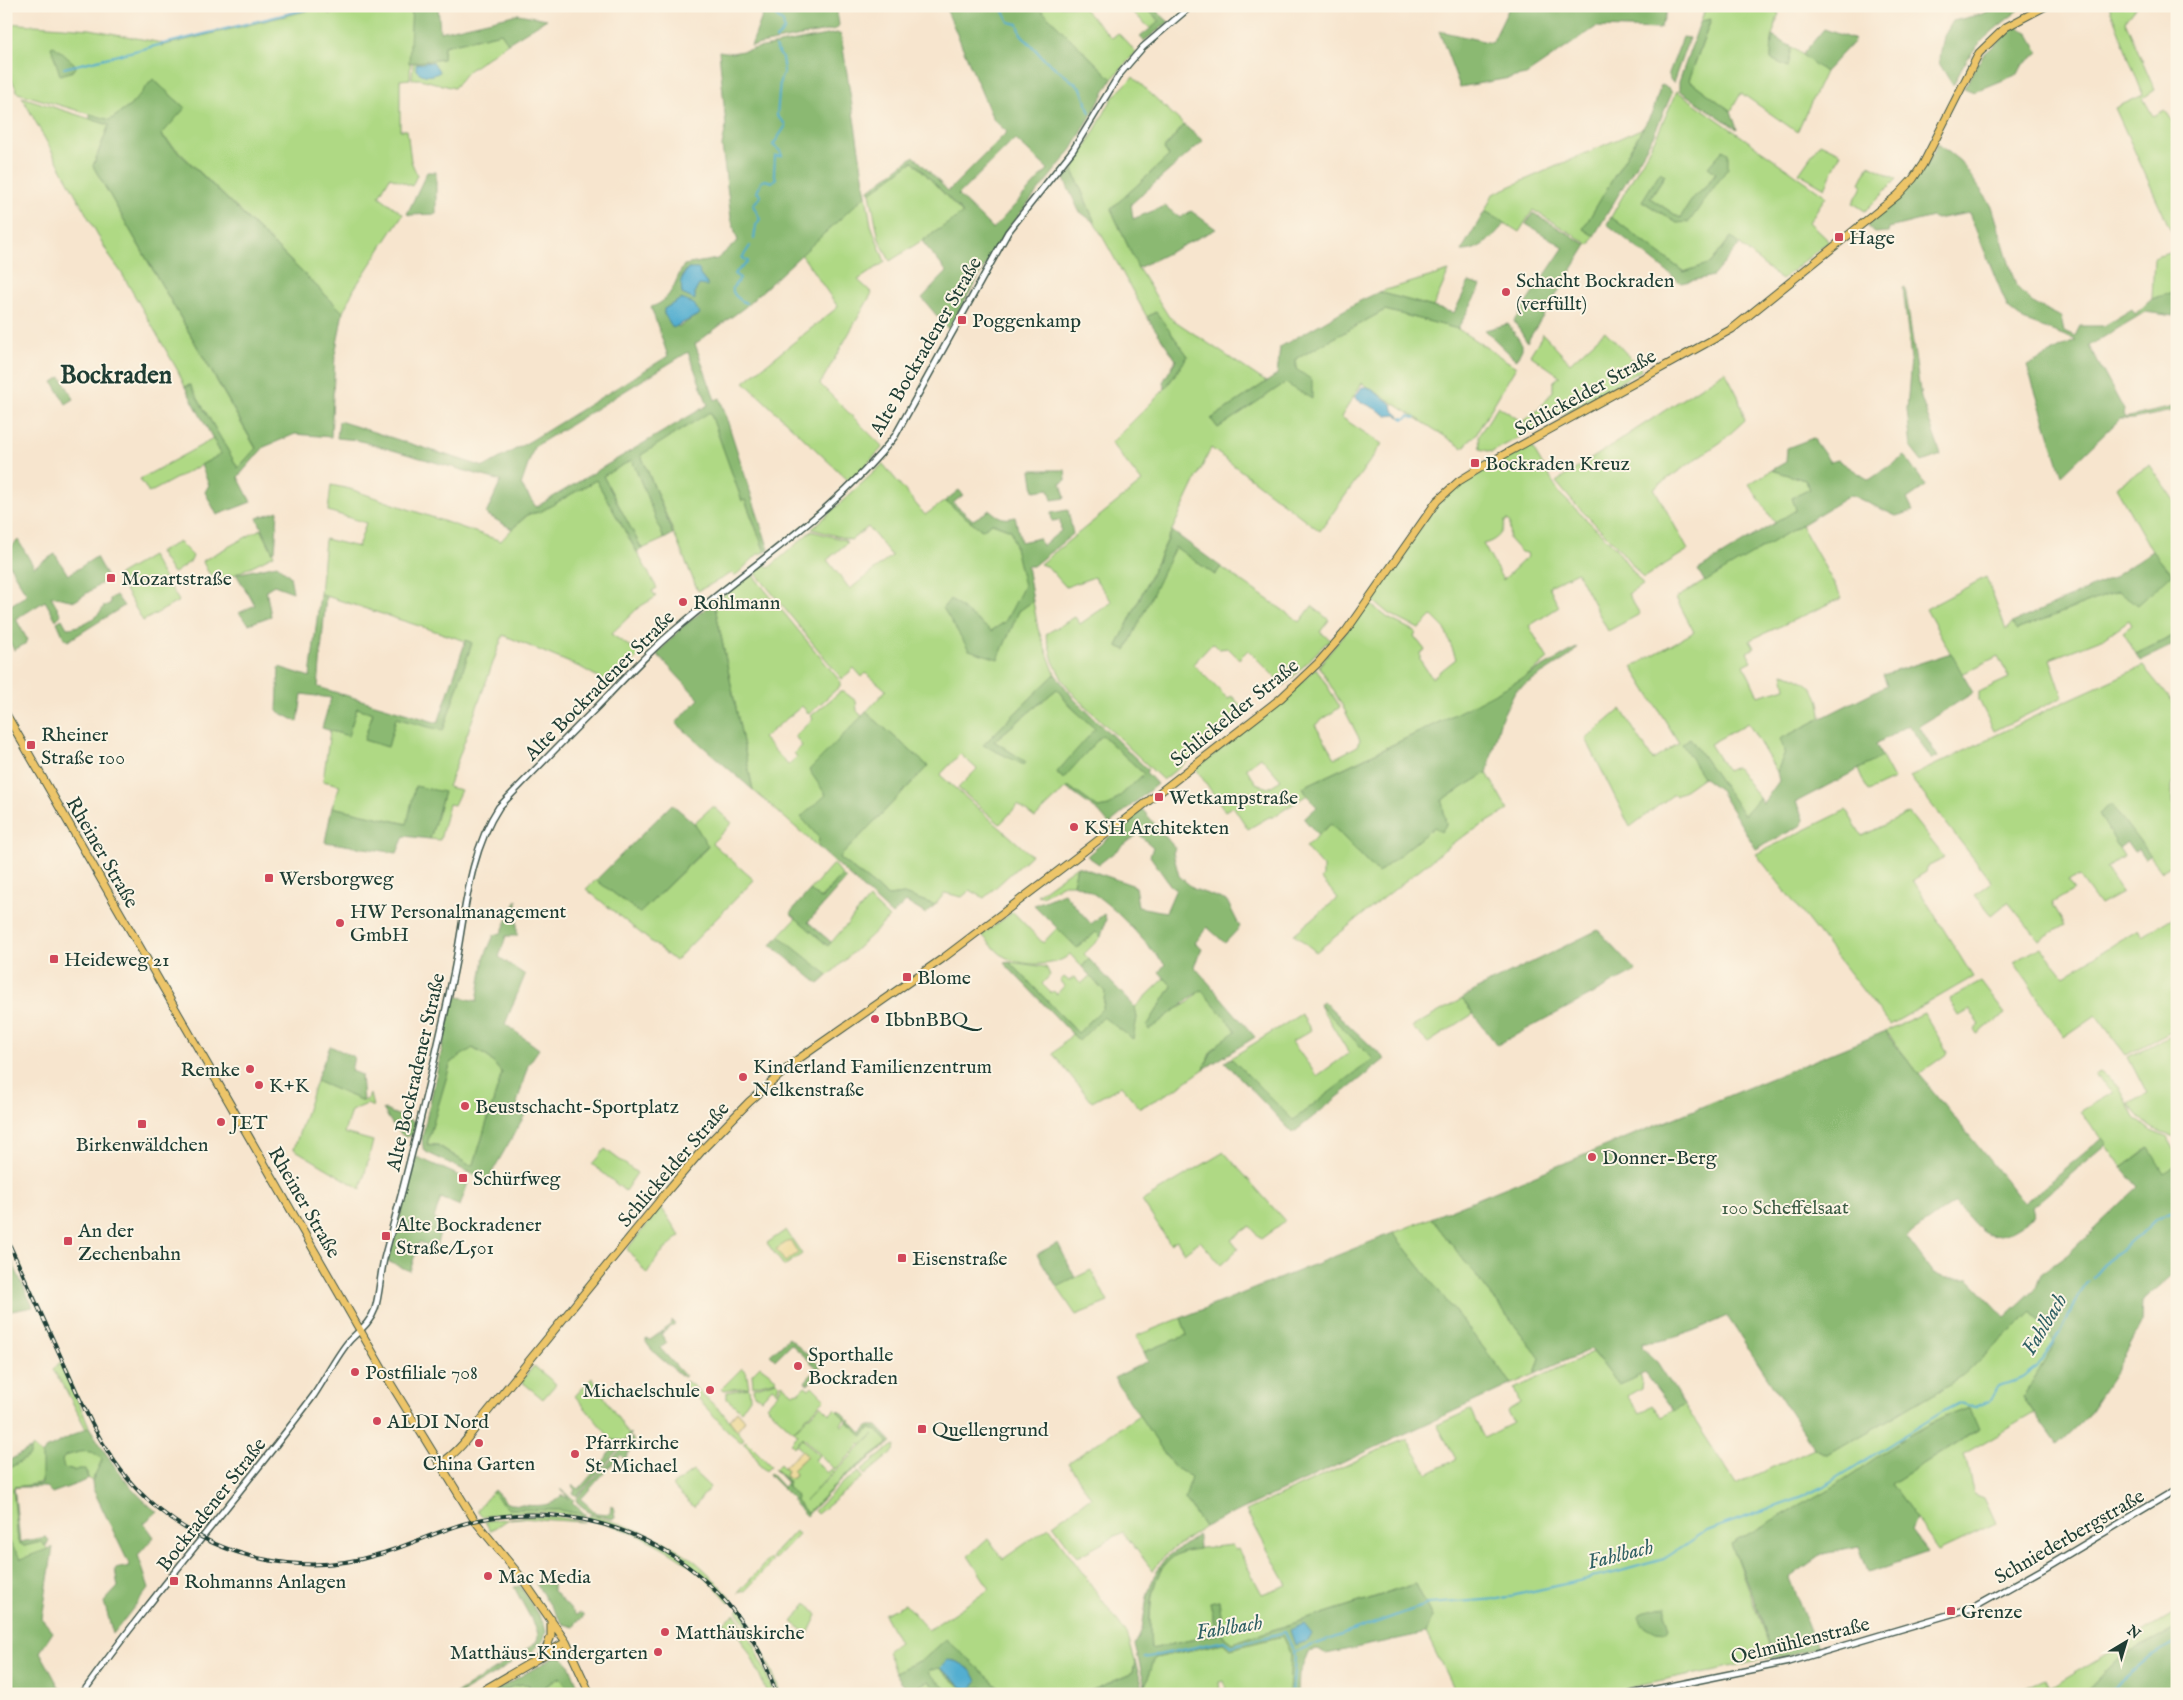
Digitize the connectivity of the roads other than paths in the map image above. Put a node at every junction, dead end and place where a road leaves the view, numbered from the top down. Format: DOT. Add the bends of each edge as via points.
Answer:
graph roads {
  1 [pos="1191,6"];
  2 [pos="2046,6"];
  3 [pos="6,714"];
  4 [pos="361,1332"];
  5 [pos="440,1464"];
  6 [pos="2177,1489"];
  7 [pos="1975,1607"];
  8 [pos="550,1619"];
  9 [pos="566,1642"];
  10 [pos="544,1654"];
  11 [pos="82,1694"];
  12 [pos="477,1694"];
  13 [pos="590,1694"];
  14 [pos="1631,1694"];
  1 -- 4 [label="street, Alte Bockradener Straße" via="1143,47 1119,75 1073,150 1008,232 895,436 883,452 800,530 643,658 490,819 471,879 438,1050 414,1151 380,1271 374,1310"];
  2 -- 5 [label="main road, Schlickelder Straße" via="2006,27 1978,53 1923,164 1898,195 1732,330 1486,464 1447,491 1346,631 1316,666 1281,698 934,964 797,1060 749,1102 669,1189 463,1445"];
  3 -- 4 [label="main road, Rheiner Straße"];
  4 -- 5 [label="main road, Rheiner Straße"];
  4 -- 11 [label="street, Bockradener Straße" via="350,1341 250,1479"];
  5 -- 8 [label="main road, Rheiner Straße" via="475,1521 521,1576"];
  6 -- 7 [label="street, Schniederbergstraße"];
  7 -- 14 [label="street, Oelmühlenstraße" via="1789,1662"];
  8 -- 9 [label="main road, Rheiner Straße"];
  8 -- 10 [label="main road" via="551,1636"];
  9 -- 10 [label="main road"];
  9 -- 13 [label="main road, Rheiner Straße"];
  10 -- 12 [label="main road"];
}
